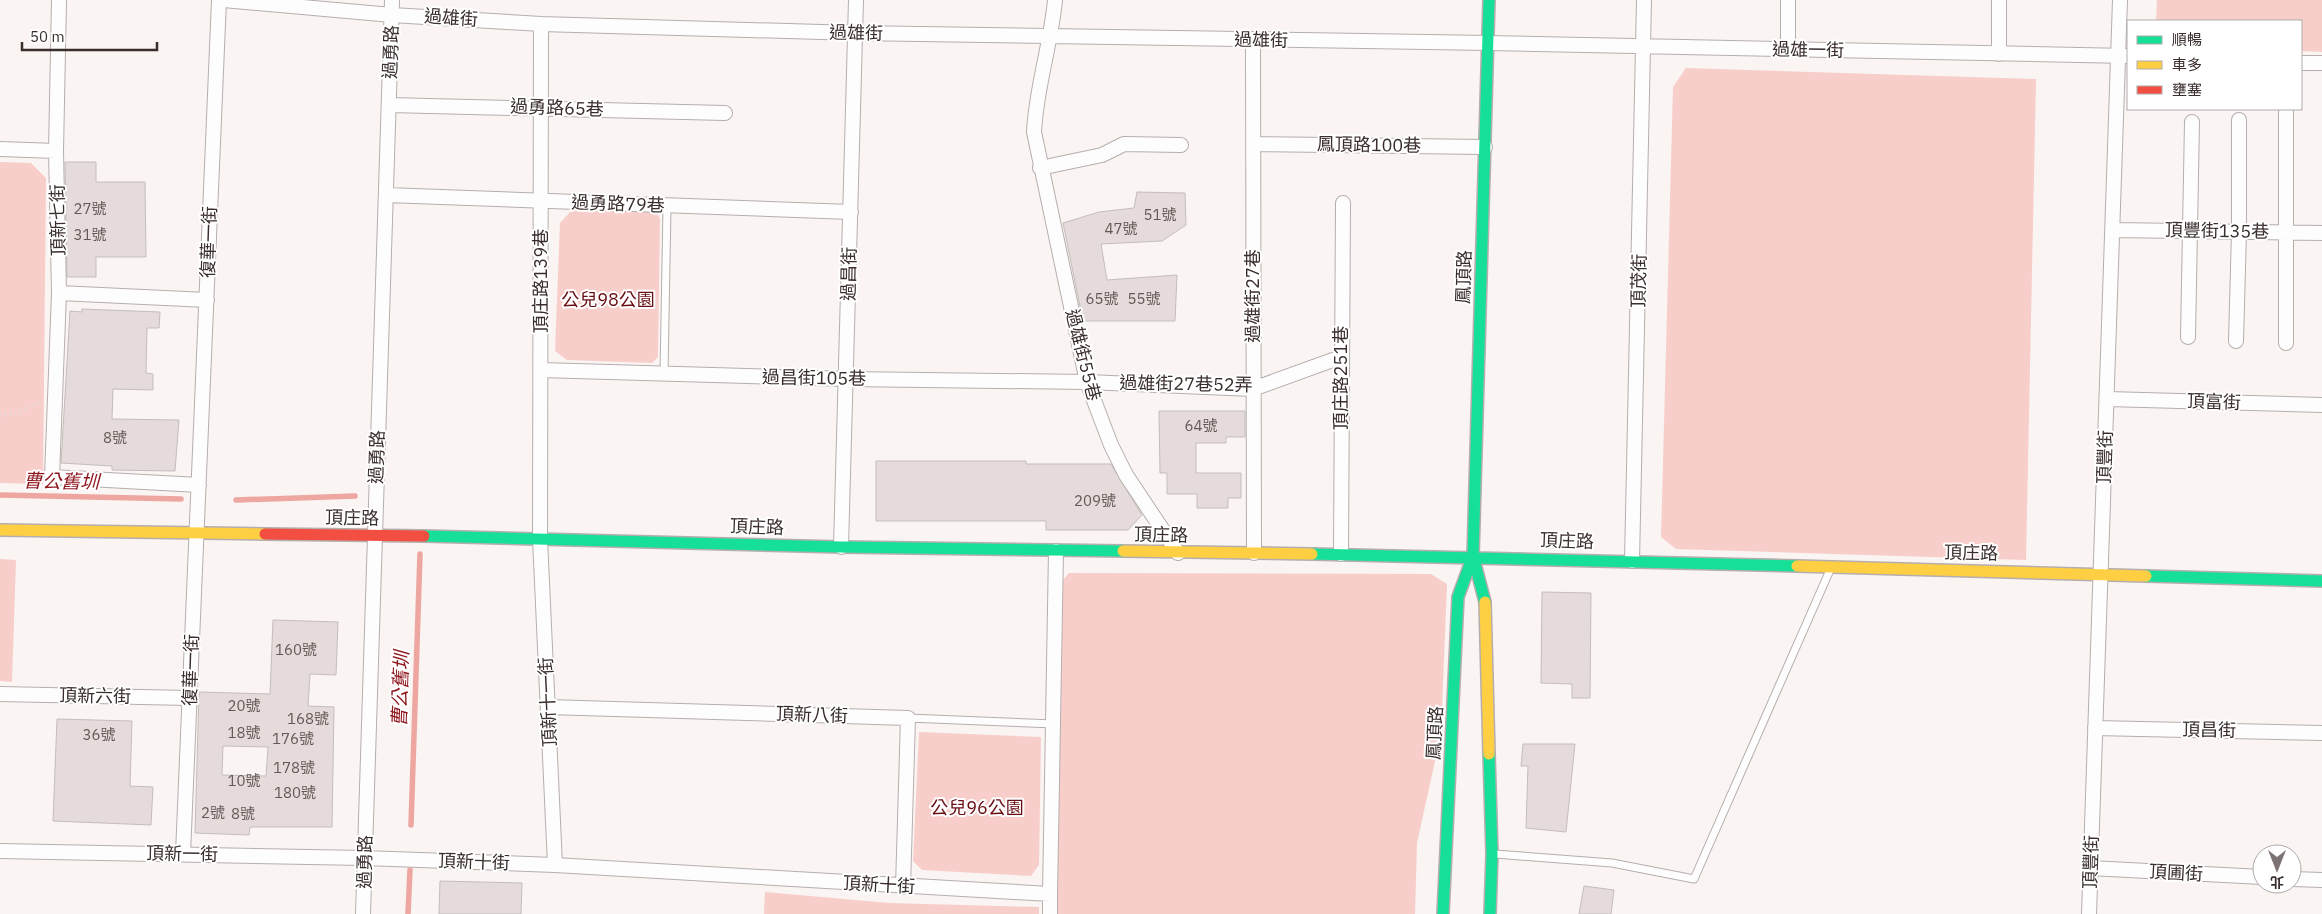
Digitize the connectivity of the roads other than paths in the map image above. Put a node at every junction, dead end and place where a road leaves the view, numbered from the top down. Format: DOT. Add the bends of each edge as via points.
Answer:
graph roads {
  1 [pos="59,0"];
  2 [pos="219,0"];
  3 [pos="224,0"];
  4 [pos="392,0"];
  5 [pos="856,0"];
  6 [pos="1055,0"];
  7 [pos="1489,0"];
  8 [pos="1644,0"];
  9 [pos="1788,0"];
  10 [pos="1999,0"];
  11 [pos="2120,0"];
  12 [pos="313,4"];
  13 [pos="392,15"];
  14 [pos="542,24"];
  15 [pos="855,34"];
  16 [pos="1052,36"];
  17 [pos="1253,40"];
  18 [pos="1489,43"];
  19 [pos="1644,46"];
  20 [pos="1788,49"];
  21 [pos="1999,54"];
  22 [pos="2123,56"];
  23 [pos="2302,63"];
  24 [pos="2322,63"];
  25 [pos="389,105"];
  26 [pos="541,107"];
  27 [pos="2286,112"];
  28 [pos="725,113"];
  29 [pos="2239,120"];
  30 [pos="2192,122"];
  31 [pos="1254,144"];
  32 [pos="1181,145"];
  33 [pos="1485,147"];
  34 [pos="0,149"];
  35 [pos="56,151"];
  36 [pos="1040,168"];
  37 [pos="386,195"];
  38 [pos="541,200"];
  39 [pos="1343,203"];
  40 [pos="667,206"];
  41 [pos="851,212"];
  42 [pos="2113,230"];
  43 [pos="2190,231"];
  44 [pos="2240,232"];
  45 [pos="2285,232"];
  46 [pos="2322,233"];
  47 [pos="59,293"];
  48 [pos="207,300"];
  49 [pos="2188,337"];
  50 [pos="2236,341"];
  51 [pos="2286,343"];
  52 [pos="1341,357"];
  53 [pos="541,370"];
  54 [pos="664,374"];
  55 [pos="847,379"];
  56 [pos="1087,382"];
  57 [pos="1253,389"];
  58 [pos="2107,399"];
  59 [pos="2322,405"];
  60 [pos="198,485"];
  61 [pos="0,530"];
  62 [pos="197,533"];
  63 [pos="375,536"];
  64 [pos="540,539"];
  65 [pos="841,547"];
  66 [pos="1056,551"];
  67 [pos="1178,553"];
  68 [pos="1254,553"];
  69 [pos="1341,554"];
  70 [pos="1473,556"];
  71 [pos="1632,561"];
  72 [pos="1832,567"];
  73 [pos="2101,574"];
  74 [pos="2322,580"];
  75 [pos="0,694"];
  76 [pos="189,698"];
  77 [pos="548,707"];
  78 [pos="908,718"];
  79 [pos="1055,724"];
  80 [pos="2095,728"];
  81 [pos="2322,733"];
  82 [pos="0,851"];
  83 [pos="183,854"];
  84 [pos="1492,854"];
  85 [pos="364,858"];
  86 [pos="555,865"];
  87 [pos="2090,868"];
  88 [pos="2252,876"];
  89 [pos="2302,879"];
  90 [pos="2322,880"];
  91 [pos="903,887"];
  92 [pos="1050,894"];
  93 [pos="363,914"];
  94 [pos="1050,914"];
  95 [pos="1443,914"];
  96 [pos="1490,914"];
  97 [pos="2089,914"];
  1 -- 35 [label="street, 頂新七街"];
  2 -- 48 [label="street, 復華一街"];
  3 -- 12 [label="street, 過雄街"];
  4 -- 13 [label="street, 過勇路"];
  5 -- 15 [label="street, 過昌街"];
  6 -- 16 [label="street, 過雄街55巷"];
  7 -- 18 [label="street, 鳳頂路"];
  8 -- 19 [label="street, 頂茂街"];
  9 -- 20 [label="street"];
  10 -- 21 [label="street"];
  11 -- 22 [label="street, 頂豐街"];
  12 -- 13 [label="street, 過雄街"];
  13 -- 14 [label="street, 過雄街"];
  13 -- 25 [label="street, 過勇路"];
  14 -- 15 [label="street, 過雄街"];
  14 -- 26 [label="street, 頂庄路139巷"];
  15 -- 16 [label="street, 過雄街"];
  15 -- 41 [label="street, 過昌街"];
  16 -- 17 [label="street, 過雄街"];
  16 -- 36 [label="street, 過雄街55巷" via="1035,116 1034,132"];
  17 -- 18 [label="street, 過雄街"];
  17 -- 31 [label="street, 過雄街27巷"];
  18 -- 19 [label="street, 過雄一街"];
  18 -- 33 [label="street, 鳳頂路"];
  19 -- 20 [label="street, 過雄一街"];
  19 -- 71 [label="street, 頂茂街"];
  20 -- 21 [label="street, 過雄一街"];
  21 -- 22 [label="street, 過雄一街"];
  22 -- 42 [label="street, 頂豐街"];
  23 -- 24 [label="street"];
  25 -- 26 [label="street, 過勇路65巷"];
  25 -- 37 [label="street, 過勇路"];
  26 -- 28 [label="street, 過勇路65巷"];
  26 -- 38 [label="street, 頂庄路139巷"];
  27 -- 45 [label="street"];
  29 -- 44 [label="street"];
  30 -- 43 [label="street"];
  31 -- 33 [label="street, 鳳頂路100巷"];
  31 -- 57 [label="street, 過雄街27巷"];
  32 -- 36 [label="street" via="1124,144 1102,155"];
  33 -- 70 [label="street, 鳳頂路"];
  34 -- 35 [label="street"];
  35 -- 47 [label="street, 頂新七街"];
  36 -- 56 [label="street, 過雄街55巷"];
  37 -- 38 [label="street, 過勇路79巷"];
  37 -- 63 [label="street, 過勇路"];
  38 -- 40 [label="street, 過勇路79巷"];
  38 -- 53 [label="street, 頂庄路139巷"];
  39 -- 52 [label="street, 頂庄路251巷"];
  40 -- 41 [label="street, 過勇路79巷"];
  40 -- 54 [label="lane"];
  41 -- 55 [label="street, 過昌街"];
  42 -- 43 [label="street, 頂豐街135巷"];
  42 -- 58 [label="street, 頂豐街"];
  43 -- 44 [label="street, 頂豐街135巷"];
  43 -- 49 [label="street"];
  44 -- 45 [label="street, 頂豐街135巷"];
  44 -- 50 [label="street"];
  45 -- 46 [label="street, 頂豐街135巷"];
  45 -- 51 [label="street"];
  47 -- 48 [label="street"];
  47 -- 60 [label="street" via="52,477"];
  48 -- 60 [label="street, 復華一街"];
  52 -- 57 [label="street, 過雄街27巷52弄"];
  52 -- 69 [label="street, 頂庄路251巷"];
  53 -- 54 [label="street, 過昌街105巷"];
  53 -- 64 [label="street, 頂庄路139巷"];
  54 -- 55 [label="street, 過昌街105巷"];
  55 -- 56 [label="street, 過昌街105巷"];
  55 -- 65 [label="street, 過昌街"];
  56 -- 57 [label="street, 過雄街27巷52弄"];
  56 -- 67 [label="street, 過雄街55巷" via="1110,444 1126,475"];
  57 -- 68 [label="street, 過雄街27巷"];
  58 -- 59 [label="street, 頂富街"];
  58 -- 73 [label="street, 頂豐街"];
  60 -- 62 [label="street, 復華一街"];
  61 -- 62 [label="street, 頂庄路"];
  62 -- 63 [label="street, 頂庄路"];
  62 -- 76 [label="street, 復華一街"];
  63 -- 64 [label="street, 頂庄路"];
  63 -- 85 [label="street, 過勇路"];
  64 -- 65 [label="street, 頂庄路"];
  64 -- 77 [label="street, 頂新十一街"];
  65 -- 66 [label="street, 頂庄路"];
  66 -- 67 [label="street, 頂庄路"];
  66 -- 79 [label="street"];
  67 -- 68 [label="street, 頂庄路"];
  68 -- 69 [label="street, 頂庄路"];
  69 -- 70 [label="street, 頂庄路"];
  70 -- 71 [label="street, 頂庄路"];
  70 -- 84 [label="street, 鳳頂路" via="1485,603"];
  70 -- 95 [label="street, 鳳頂路" via="1458,597"];
  71 -- 72 [label="street, 頂庄路"];
  72 -- 73 [label="street, 頂庄路"];
  72 -- 84 [label="lane" via="1694,879 1612,863"];
  73 -- 74 [label="street, 頂庄路"];
  73 -- 80 [label="street, 頂豐街"];
  75 -- 76 [label="street, 頂新六街"];
  76 -- 83 [label="street, 復華一街"];
  77 -- 78 [label="street, 頂新八街"];
  77 -- 86 [label="street, 頂新十一街"];
  78 -- 79 [label="lane"];
  78 -- 91 [label="street"];
  79 -- 92 [label="street"];
  80 -- 81 [label="street, 頂昌街"];
  80 -- 87 [label="street, 頂豐街"];
  82 -- 83 [label="street, 頂新一街"];
  83 -- 85 [label="street, 頂新一街"];
  84 -- 96 [label="street, 鳳頂路"];
  85 -- 86 [label="street, 頂新十街"];
  85 -- 93 [label="street, 過勇路"];
  86 -- 91 [label="street, 頂新十街"];
  87 -- 88 [label="street, 頂圃街"];
  87 -- 97 [label="street, 頂豐街"];
  89 -- 90 [label="street"];
  91 -- 92 [label="street, 頂新十街"];
  92 -- 94 [label="street"];
}
